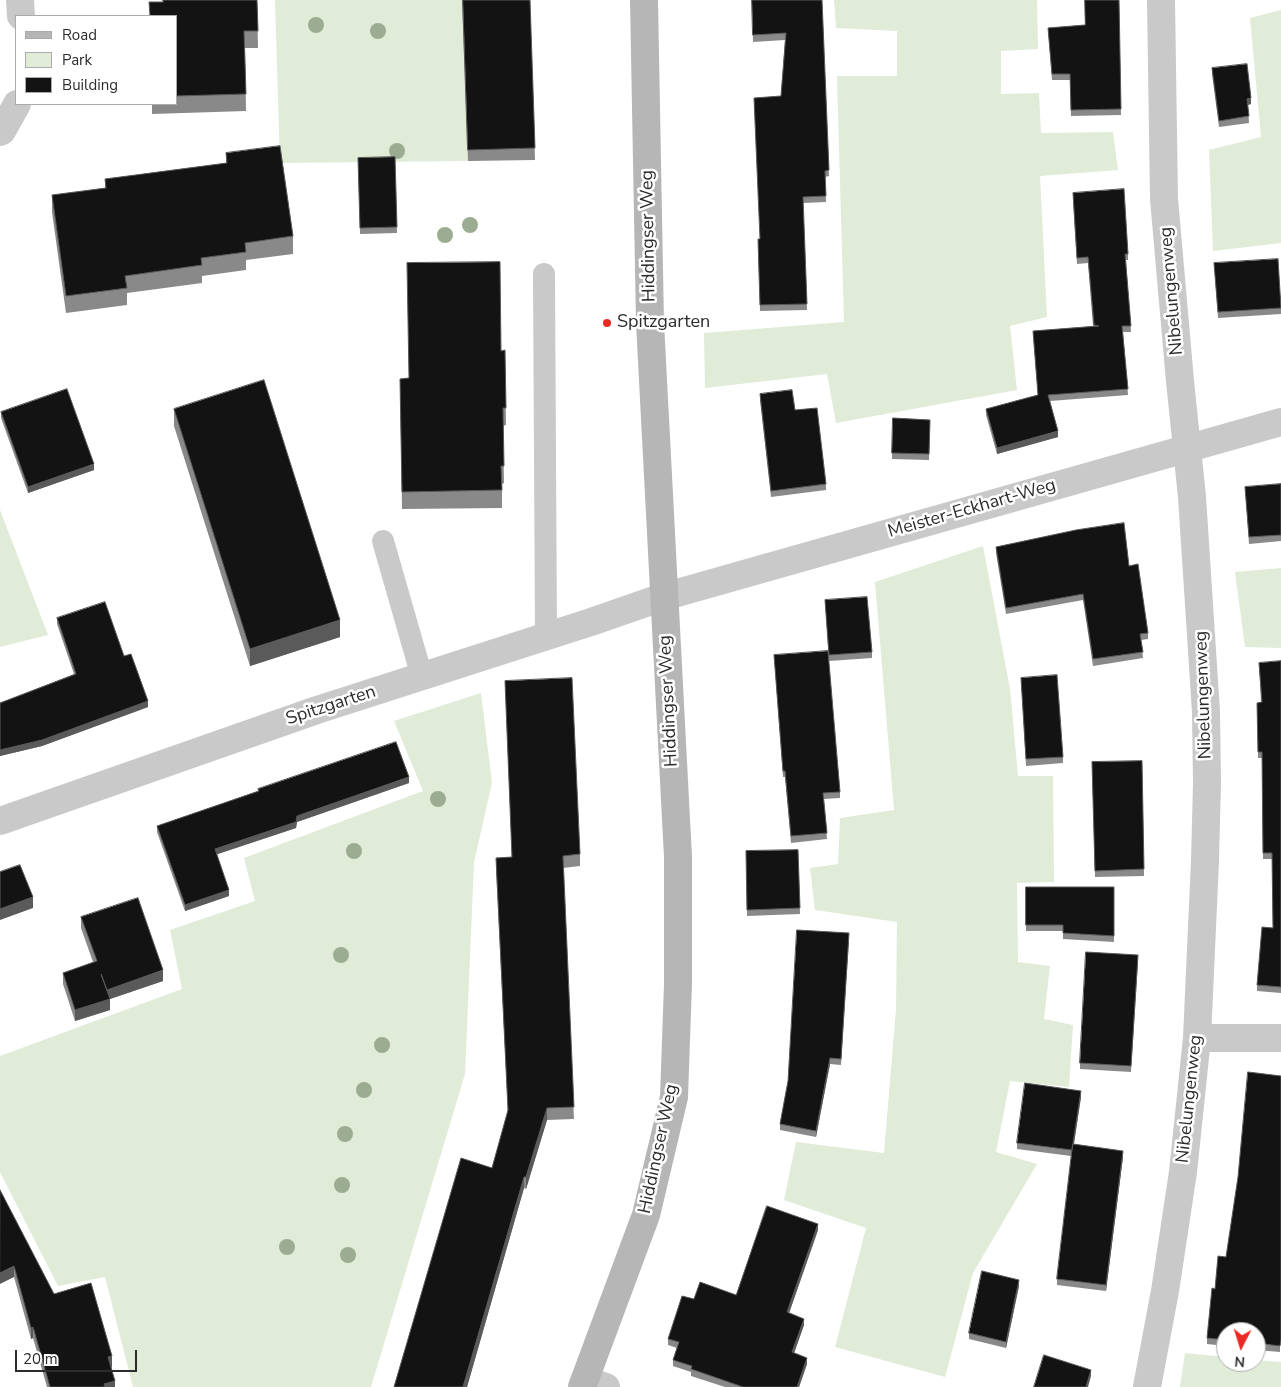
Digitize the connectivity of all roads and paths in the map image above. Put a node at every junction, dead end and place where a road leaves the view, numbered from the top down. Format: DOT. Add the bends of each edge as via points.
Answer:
graph roads {
  1 [pos="20,0"];
  2 [pos="644,0"];
  3 [pos="1161,0"];
  4 [pos="21,15"];
  5 [pos="16,105"];
  6 [pos="1,132"];
  7 [pos="544,274"];
  8 [pos="1281,422"];
  9 [pos="1187,449"];
  10 [pos="383,542"];
  11 [pos="663,597"];
  12 [pos="546,637"];
  13 [pos="422,677"];
  14 [pos="0,822"];
  15 [pos="1197,1038"];
  16 [pos="1281,1038"];
  17 [pos="591,1385"];
  18 [pos="1147,1387"];
  1 -- 4 [label="street"];
  2 -- 11 [label="main road, Hiddingser Weg" via="650,323"];
  3 -- 9 [label="street, Nibelungenweg" via="1164,199"];
  5 -- 6 [label="street"];
  7 -- 12 [label="lane"];
  8 -- 9 [label="street, Meister-Eckhart-Weg"];
  9 -- 11 [label="street, Meister-Eckhart-Weg"];
  9 -- 15 [label="street, Nibelungenweg" via="1206,712 1205,861"];
  10 -- 13 [label="lane"];
  11 -- 12 [label="street, Spitzgarten"];
  11 -- 17 [label="main road, Hiddingser Weg" via="678,857 674,1097 646,1215"];
  12 -- 13 [label="street, Spitzgarten"];
  13 -- 14 [label="street, Spitzgarten" via="317,710"];
  15 -- 16 [label="street"];
  15 -- 18 [label="street, Nibelungenweg" via="1183,1172"];
}
